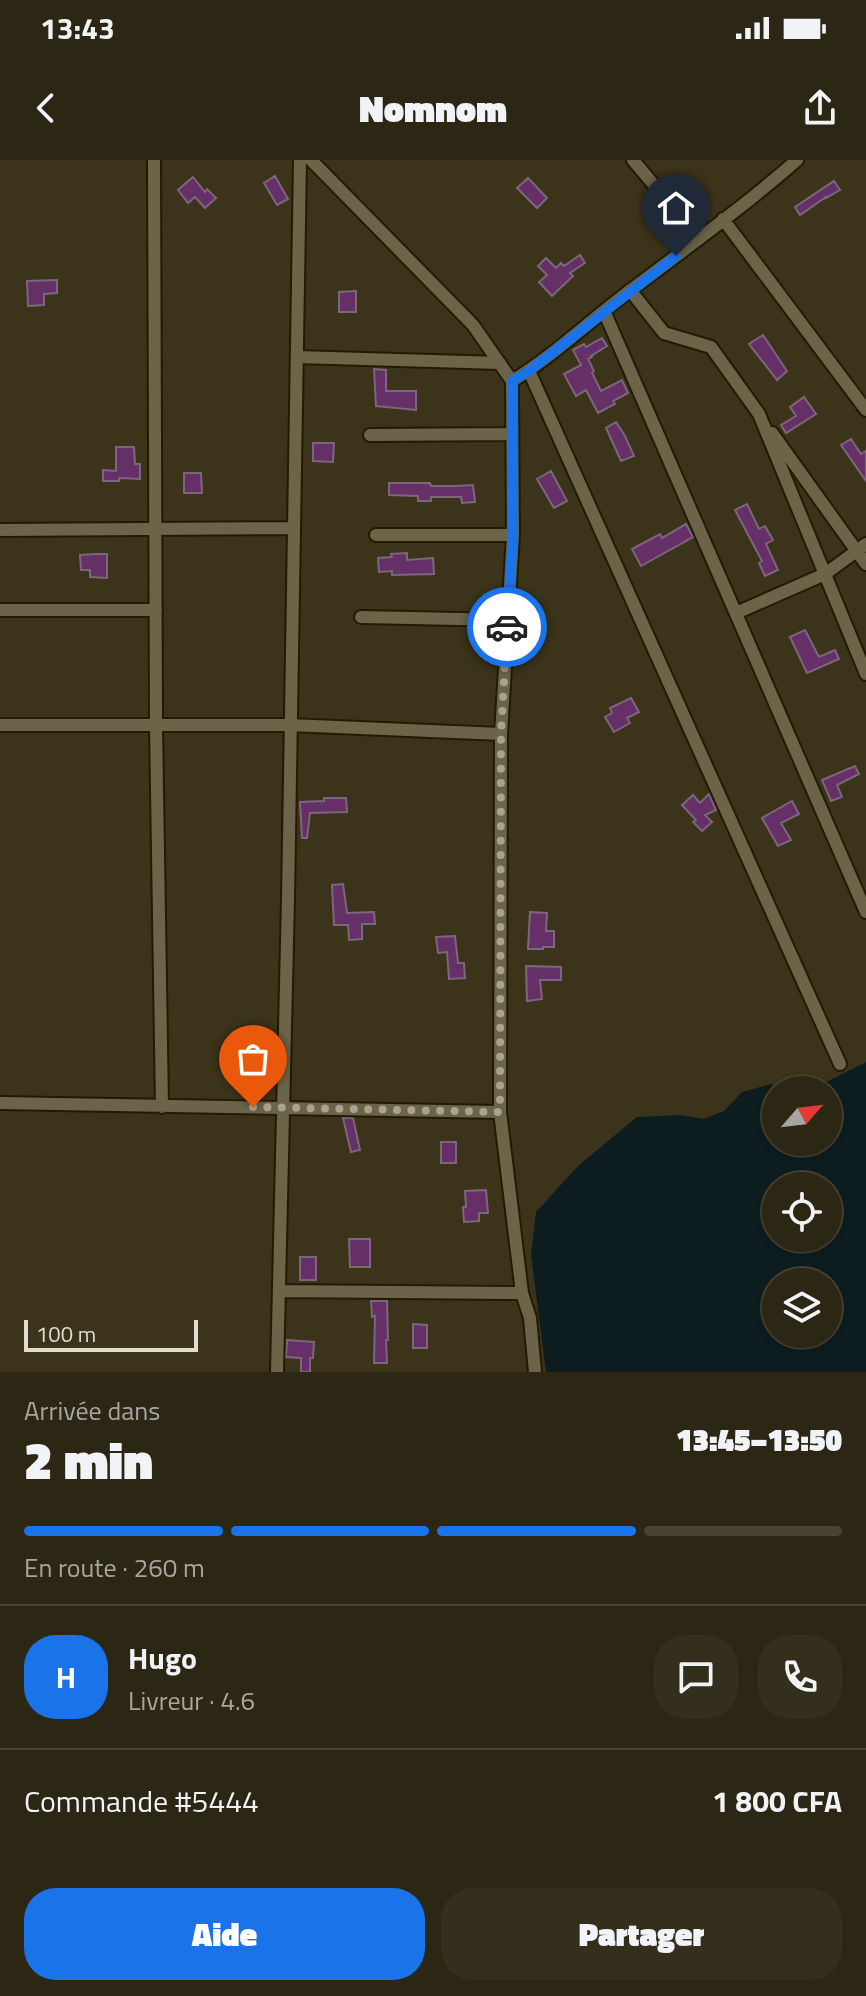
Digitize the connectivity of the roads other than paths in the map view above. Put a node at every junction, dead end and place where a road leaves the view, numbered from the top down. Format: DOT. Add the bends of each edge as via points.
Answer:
graph roads {
  1 [pos="154,160"];
  2 [pos="300,160"];
  3 [pos="311,160"];
  4 [pos="633,160"];
  5 [pos="797,160"];
  6 [pos="723,219"];
  7 [pos="699,239"];
  8 [pos="630,290"];
  9 [pos="604,311"];
  10 [pos="297,357"];
  11 [pos="500,363"];
  12 [pos="529,371"];
  13 [pos="512,381"];
  14 [pos="866,410"];
  15 [pos="759,414"];
  16 [pos="512,434"];
  17 [pos="370,435"];
  18 [pos="155,528"];
  19 [pos="294,528"];
  20 [pos="0,530"];
  21 [pos="376,535"];
  22 [pos="513,535"];
  23 [pos="861,548"];
  24 [pos="866,564"];
  25 [pos="825,574"];
  26 [pos="0,610"];
  27 [pos="156,610"];
  28 [pos="736,613"];
  29 [pos="361,617"];
  30 [pos="508,620"];
  31 [pos="866,674"];
  32 [pos="0,725"];
  33 [pos="156,725"];
  34 [pos="290,725"];
  35 [pos="501,734"];
  36 [pos="866,912"];
  37 [pos="840,1064"];
  38 [pos="0,1103"];
  39 [pos="162,1107"];
  40 [pos="283,1107"];
  41 [pos="500,1112"];
  42 [pos="279,1291"];
  43 [pos="522,1293"];
  44 [pos="277,1372"];
  45 [pos="535,1372"];
  1 -- 18 [label="street"];
  2 -- 10 [label="street"];
  3 -- 11 [label="street" via="473,325"];
  4 -- 7 [label="street"];
  5 -- 6 [label="street"];
  6 -- 7 [label="street"];
  6 -- 14 [label="street"];
  7 -- 8 [label="street"];
  8 -- 9 [label="street"];
  8 -- 15 [label="street" via="664,333 711,347"];
  9 -- 12 [label="street"];
  9 -- 28 [label="street"];
  10 -- 11 [label="street"];
  10 -- 19 [label="street"];
  11 -- 13 [label="street"];
  12 -- 13 [label="street"];
  12 -- 37 [label="street"];
  13 -- 16 [label="street"];
  15 -- 23 [label="street"];
  15 -- 25 [label="street"];
  16 -- 17 [label="street"];
  16 -- 22 [label="street"];
  18 -- 19 [label="street"];
  18 -- 20 [label="street"];
  18 -- 27 [label="street"];
  19 -- 34 [label="street"];
  21 -- 22 [label="street"];
  22 -- 30 [label="street"];
  23 -- 24 [label="street"];
  23 -- 25 [label="street"];
  25 -- 28 [label="street"];
  25 -- 31 [label="street"];
  26 -- 27 [label="street"];
  27 -- 33 [label="street"];
  28 -- 36 [label="street"];
  29 -- 30 [label="street"];
  30 -- 35 [label="street"];
  32 -- 33 [label="street"];
  33 -- 34 [label="street"];
  33 -- 39 [label="street"];
  34 -- 35 [label="street"];
  34 -- 40 [label="street"];
  35 -- 41 [label="street"];
  38 -- 39 [label="street"];
  39 -- 40 [label="street"];
  40 -- 41 [label="street"];
  40 -- 42 [label="street"];
  41 -- 43 [label="street"];
  42 -- 43 [label="street"];
  42 -- 44 [label="street"];
  43 -- 45 [label="street"];
}
